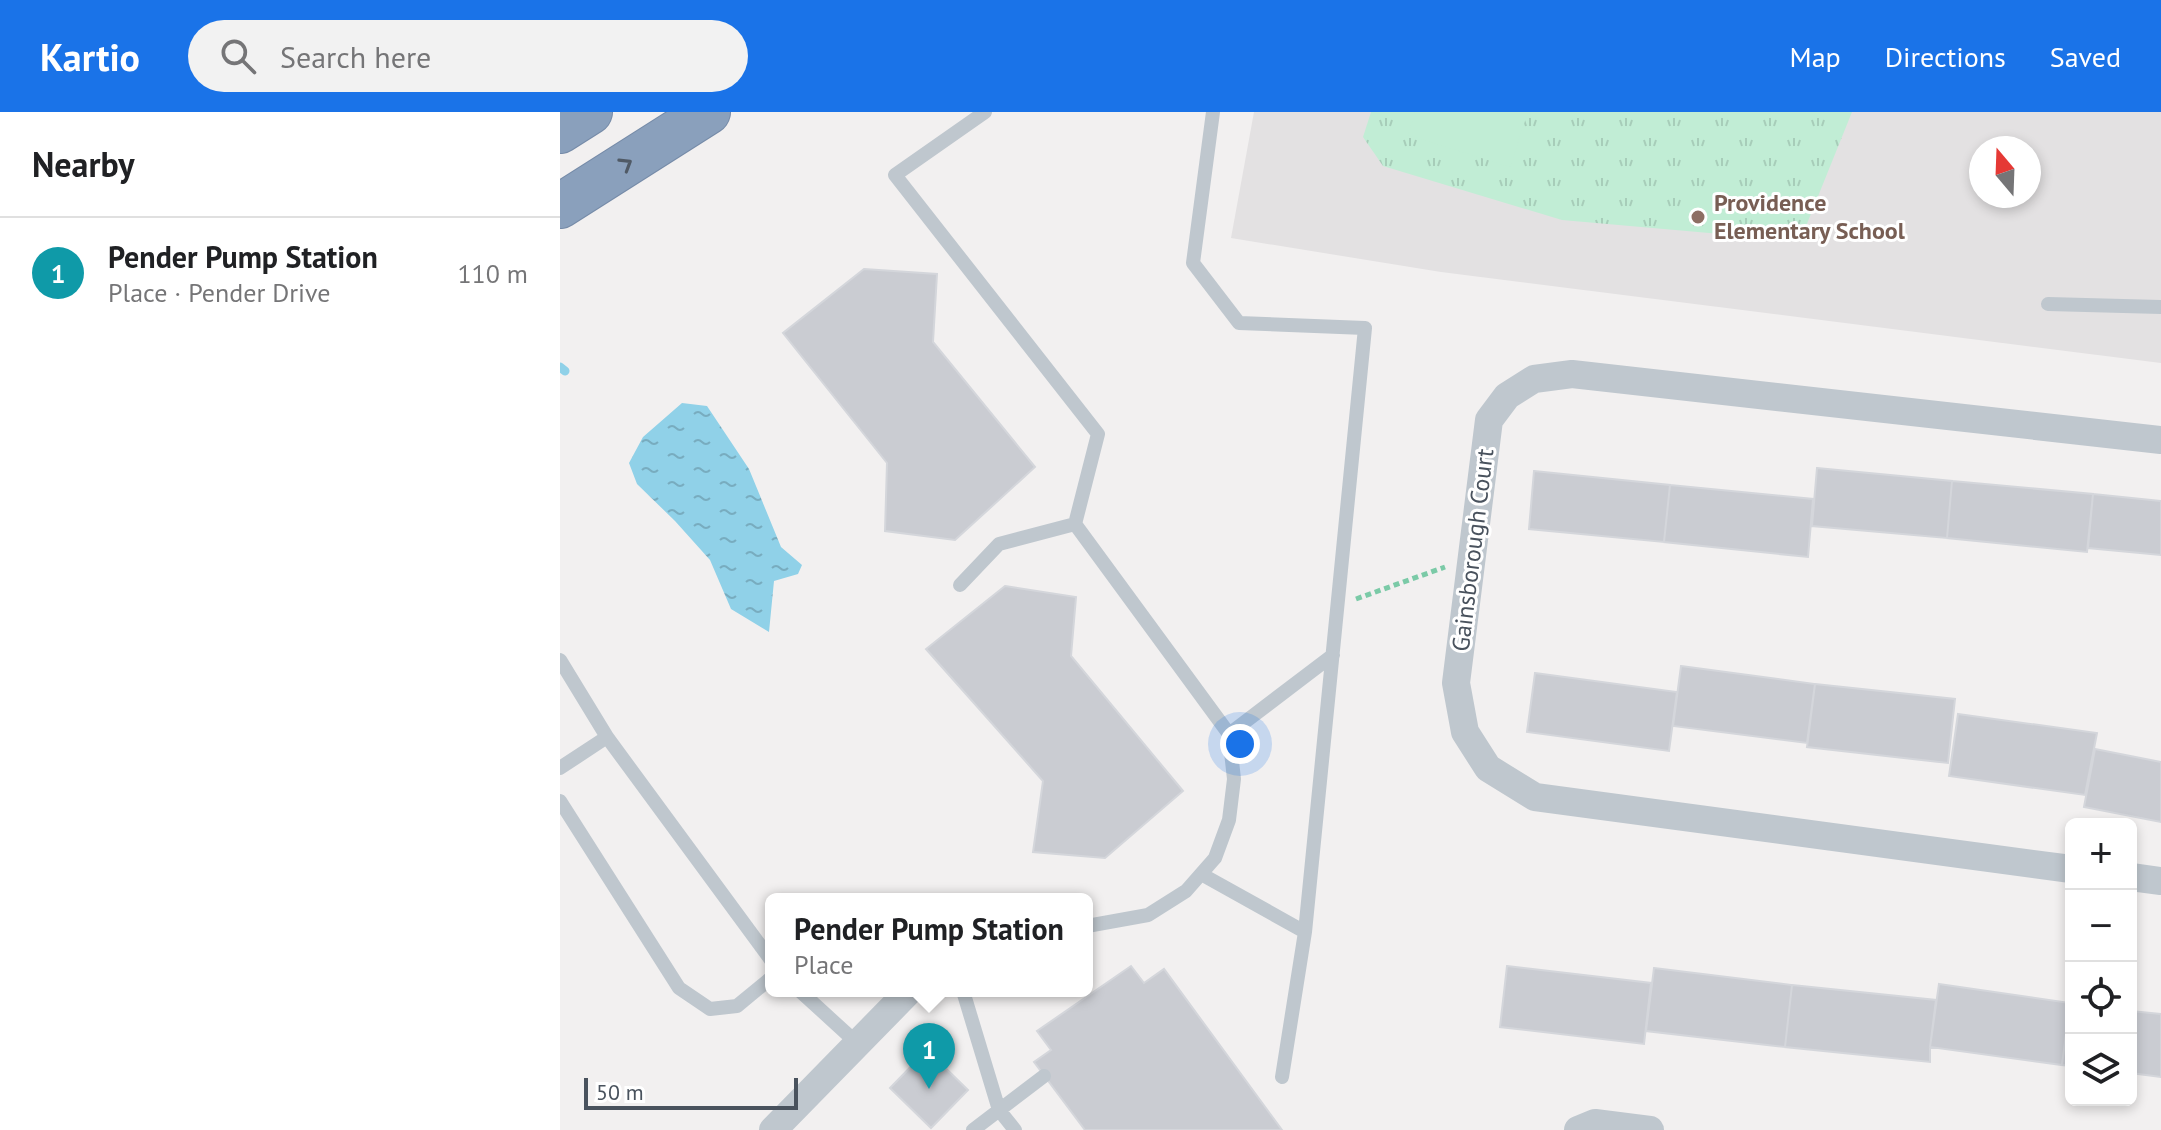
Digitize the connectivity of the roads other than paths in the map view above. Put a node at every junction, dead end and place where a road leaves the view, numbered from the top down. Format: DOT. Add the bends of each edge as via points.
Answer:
graph roads {
  1 [pos="590,112"];
  2 [pos="708,112"];
  3 [pos="985,112"];
  4 [pos="1213,112"];
  5 [pos="560,131"];
  6 [pos="560,206"];
  7 [pos="2048,304"];
  8 [pos="2161,307"];
  9 [pos="2161,440"];
  10 [pos="1075,524"];
  11 [pos="960,585"];
  12 [pos="1333,655"];
  13 [pos="560,660"];
  14 [pos="1229,734"];
  15 [pos="607,737"];
  16 [pos="560,768"];
  17 [pos="560,801"];
  18 [pos="2065,868"];
  19 [pos="1201,874"];
  20 [pos="2137,878"];
  21 [pos="2161,881"];
  22 [pos="1093,925"];
  23 [pos="1305,932"];
  24 [pos="765,952"];
  25 [pos="765,983"];
  26 [pos="807,997"];
  27 [pos="903,997"];
  28 [pos="965,997"];
  29 [pos="858,1044"];
  30 [pos="1044,1076"];
  31 [pos="1282,1077"];
  32 [pos="999,1110"];
  33 [pos="773,1130"];
  34 [pos="973,1130"];
  35 [pos="1015,1130"];
  36 [pos="1578,1130"];
  37 [pos="1650,1130"];
  1 -- 5 [label="highway"];
  6 -- 2 [label="highway, one-way"];
  3 -- 10 [label="lane" via="895,175 1098,434"];
  4 -- 12 [label="lane" via="1193,263 1239,323 1365,328"];
  7 -- 8 [label="lane"];
  9 -- 18 [label="street, Gainsborough Court" via="1572,374 1534,379 1507,396 1489,420 1456,683 1465,732 1488,768 1535,797"];
  10 -- 11 [label="lane" via="999,544"];
  10 -- 14 [label="lane"];
  12 -- 14 [label="lane"];
  12 -- 23 [label="lane"];
  13 -- 15 [label="lane"];
  14 -- 19 [label="lane" via="1234,779 1229,820 1215,858"];
  15 -- 16 [label="lane"];
  15 -- 24 [label="lane"];
  17 -- 25 [label="lane" via="679,988 710,1009 737,1006"];
  19 -- 22 [label="lane" via="1186,891 1148,915"];
  19 -- 23 [label="lane"];
  20 -- 21 [label="street"];
  23 -- 31 [label="lane"];
  26 -- 29 [label="lane"];
  27 -- 29 [label="street"];
  28 -- 32 [label="lane"];
  29 -- 33 [label="street"];
  30 -- 32 [label="lane"];
  32 -- 34 [label="lane"];
  32 -- 35 [label="lane"];
  36 -- 37 [label="street" via="1595,1123"];
}
